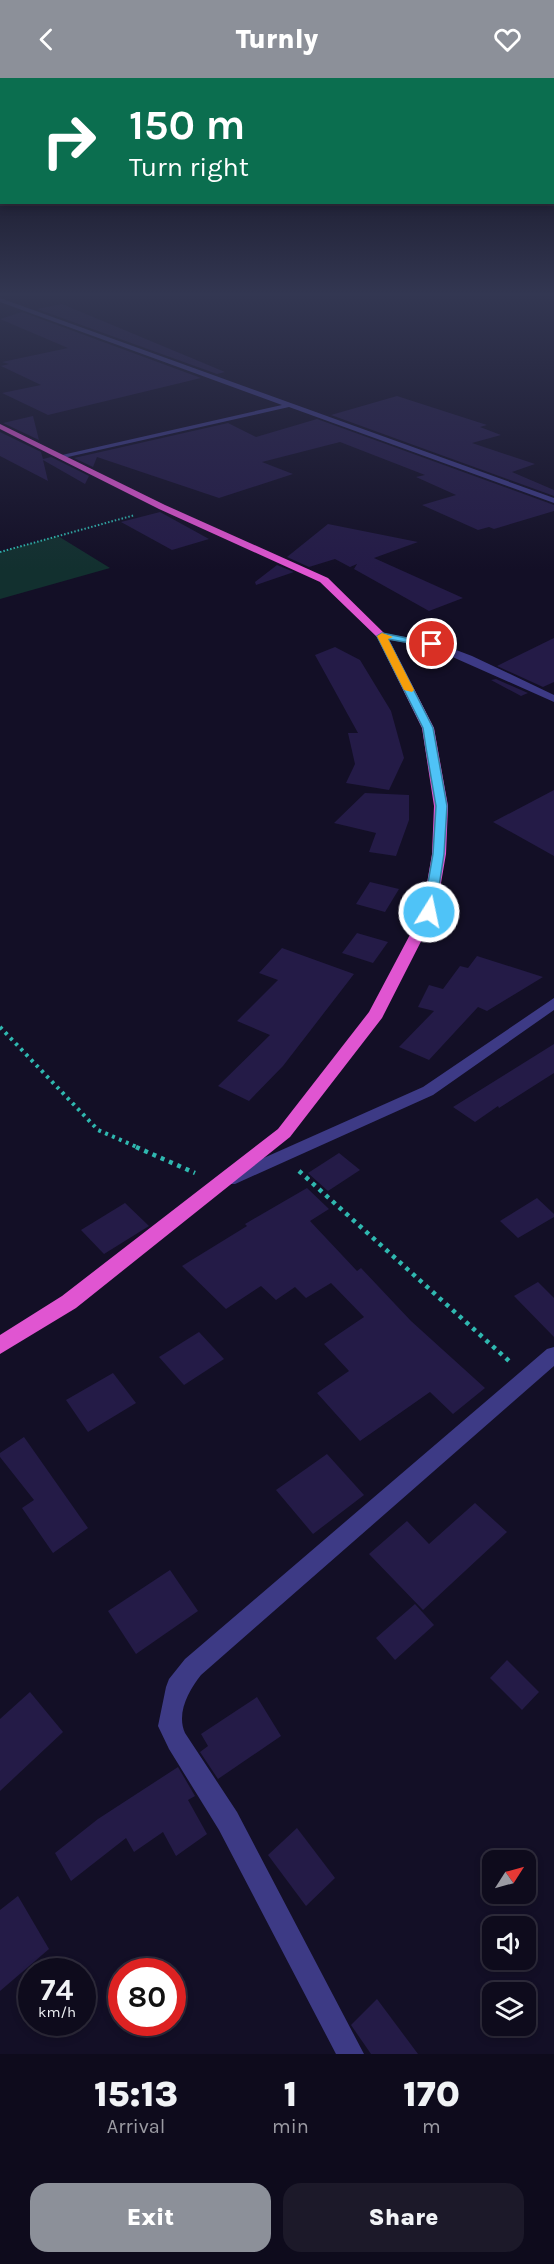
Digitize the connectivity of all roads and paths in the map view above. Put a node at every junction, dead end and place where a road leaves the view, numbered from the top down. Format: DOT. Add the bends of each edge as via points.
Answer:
graph roads {
  1 [pos="235,385"];
  2 [pos="290,405"];
  3 [pos="0,426"];
  4 [pos="62,457"];
  5 [pos="554,501"];
  6 [pos="162,507"];
  7 [pos="0,552"];
  8 [pos="382,636"];
  9 [pos="554,699"];
  10 [pos="554,1003"];
  11 [pos="0,1027"];
  12 [pos="282,1157"];
  13 [pos="219,1184"];
  14 [pos="0,1346"];
  15 [pos="554,1355"];
  16 [pos="528,1378"];
  17 [pos="350,2054"];
  1 -- 2 [label="street"];
  2 -- 4 [label="street"];
  2 -- 5 [label="street"];
  3 -- 4 [label="highway"];
  4 -- 6 [label="highway"];
  6 -- 7 [label="path"];
  6 -- 8 [label="highway" via="324,580"];
  8 -- 9 [label="street" via="432,644"];
  8 -- 13 [label="highway" via="430,739 441,806 439,854 429,912 376,1014 284,1133"];
  10 -- 12 [label="street" via="428,1091"];
  11 -- 13 [label="path" via="98,1130"];
  12 -- 13 [label="street"];
  12 -- 16 [label="path"];
  13 -- 14 [label="highway" via="69,1302"];
  15 -- 16 [label="street"];
  16 -- 17 [label="street" via="193,1667 177,1687 171,1726 177,1741 228,1821"];
}
